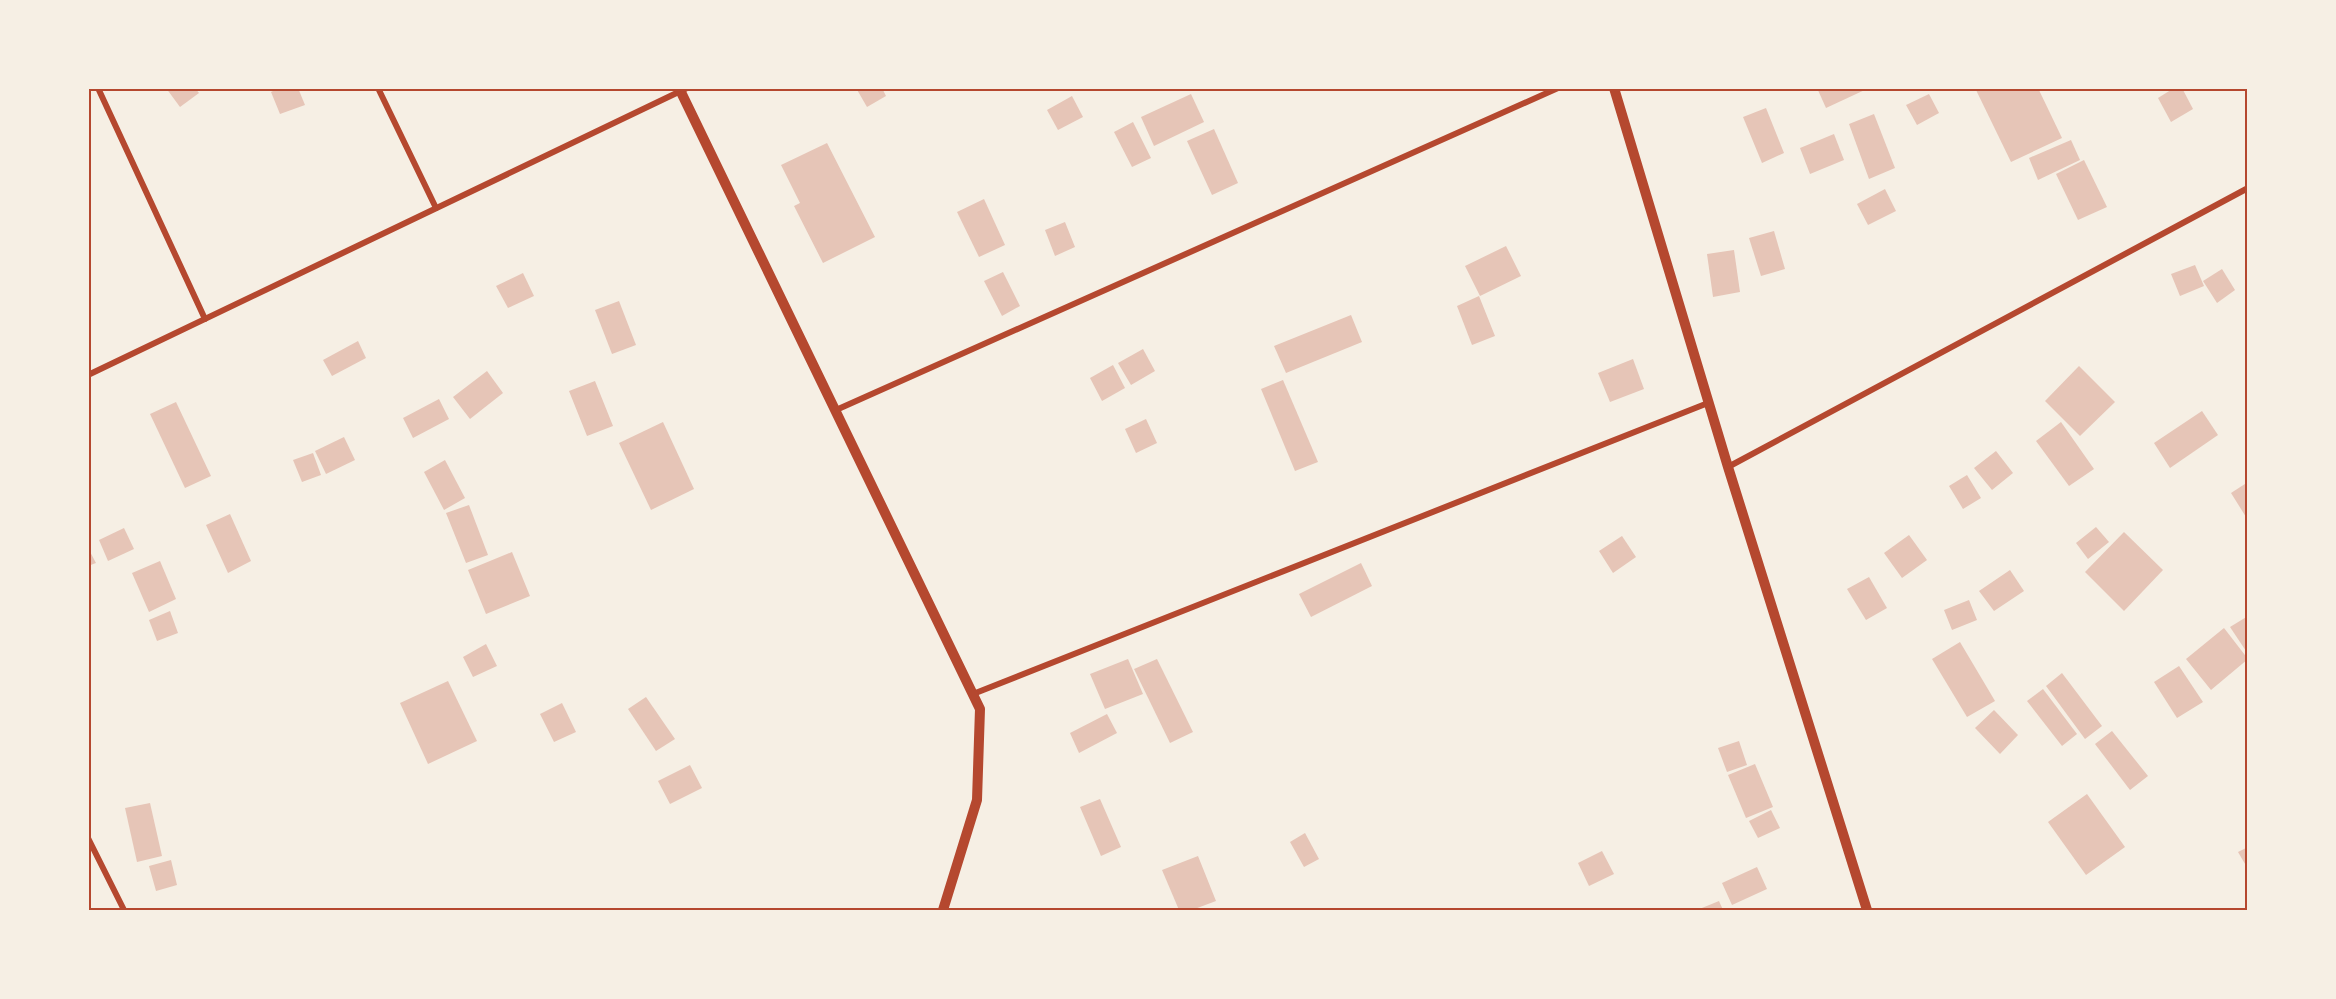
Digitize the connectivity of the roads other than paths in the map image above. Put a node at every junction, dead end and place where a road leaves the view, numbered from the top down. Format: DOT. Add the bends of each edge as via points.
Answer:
graph roads {
  1 [pos="98,88"];
  2 [pos="378,88"];
  3 [pos="1558,88"];
  4 [pos="1614,88"];
  5 [pos="682,89"];
  6 [pos="2247,188"];
  7 [pos="436,208"];
  8 [pos="205,319"];
  9 [pos="88,375"];
  10 [pos="1708,403"];
  11 [pos="836,410"];
  12 [pos="1728,467"];
  13 [pos="973,694"];
  14 [pos="88,838"];
  15 [pos="124,910"];
  16 [pos="943,910"];
  17 [pos="1867,910"];
  1 -- 8 [label="street"];
  2 -- 7 [label="street"];
  3 -- 11 [label="street"];
  4 -- 10 [label="street"];
  5 -- 7 [label="street"];
  5 -- 11 [label="street"];
  6 -- 12 [label="street"];
  7 -- 8 [label="street"];
  8 -- 9 [label="street"];
  10 -- 12 [label="street"];
  10 -- 13 [label="street"];
  11 -- 13 [label="street"];
  12 -- 17 [label="street"];
  13 -- 16 [label="street" via="980,709 977,800"];
  14 -- 15 [label="street"];
}
